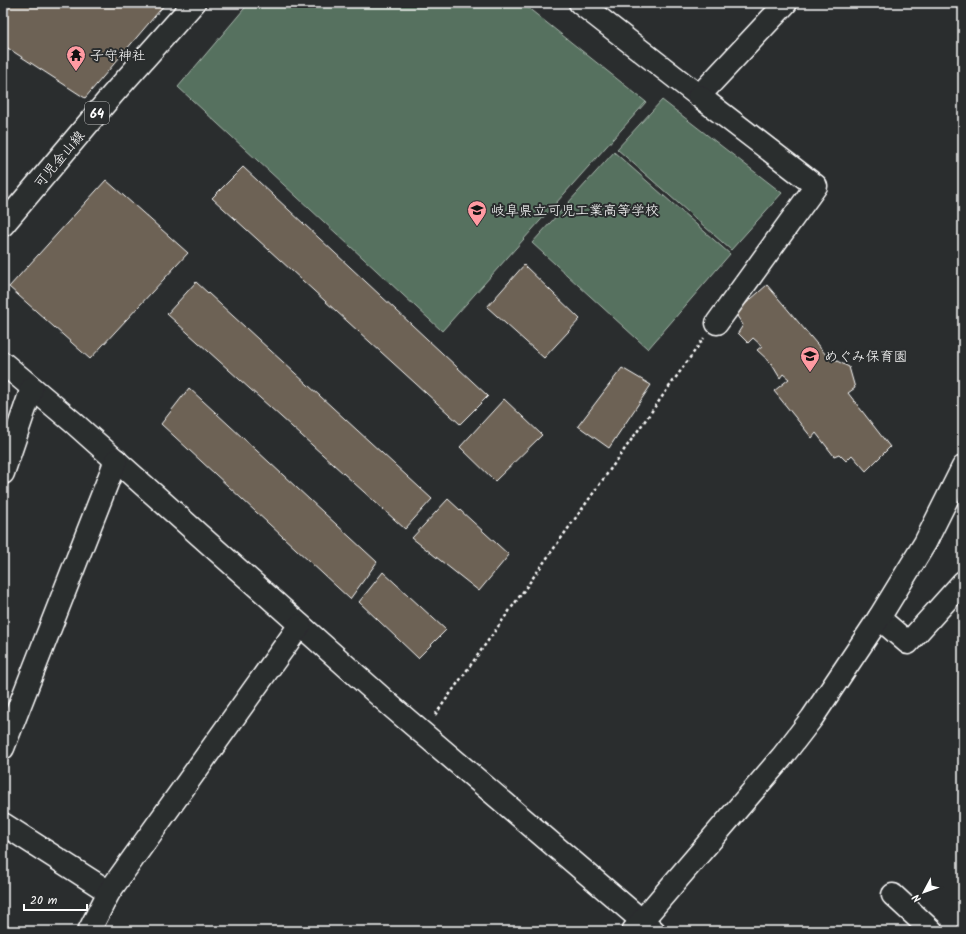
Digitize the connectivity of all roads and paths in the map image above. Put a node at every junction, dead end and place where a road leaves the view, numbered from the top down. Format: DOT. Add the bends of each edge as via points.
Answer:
graph roads {
  1 [pos="194,3"];
  2 [pos="580,3"];
  3 [pos="786,3"];
  4 [pos="699,96"];
  5 [pos="3,225"];
  6 [pos="717,323"];
  7 [pos="3,363"];
  8 [pos="32,388"];
  9 [pos="116,460"];
  10 [pos="963,468"];
  11 [pos="3,473"];
  12 [pos="963,582"];
  13 [pos="879,618"];
  14 [pos="300,625"];
  15 [pos="423,733"];
  16 [pos="3,748"];
  17 [pos="3,824"];
  18 [pos="109,892"];
  19 [pos="893,895"];
  20 [pos="643,928"];
  21 [pos="88,931"];
  22 [pos="932,931"];
  1 -- 5 [label="street, 可児金山線 / 64" via="113,94"];
  2 -- 4 [label="street"];
  3 -- 4 [label="street"];
  4 -- 6 [label="street" via="816,186"];
  6 -- 15 [label="path" via="708,332"];
  7 -- 8 [label="street"];
  8 -- 9 [label="street"];
  8 -- 11 [label="street"];
  9 -- 14 [label="street"];
  9 -- 16 [label="street"];
  10 -- 13 [label="street" via="925,543"];
  12 -- 13 [label="street" via="908,643"];
  13 -- 20 [label="street" via="812,718"];
  14 -- 15 [label="street"];
  14 -- 18 [label="street"];
  15 -- 20 [label="street"];
  17 -- 18 [label="street"];
  18 -- 21 [label="street"];
  19 -- 22 [label="street"];
}
